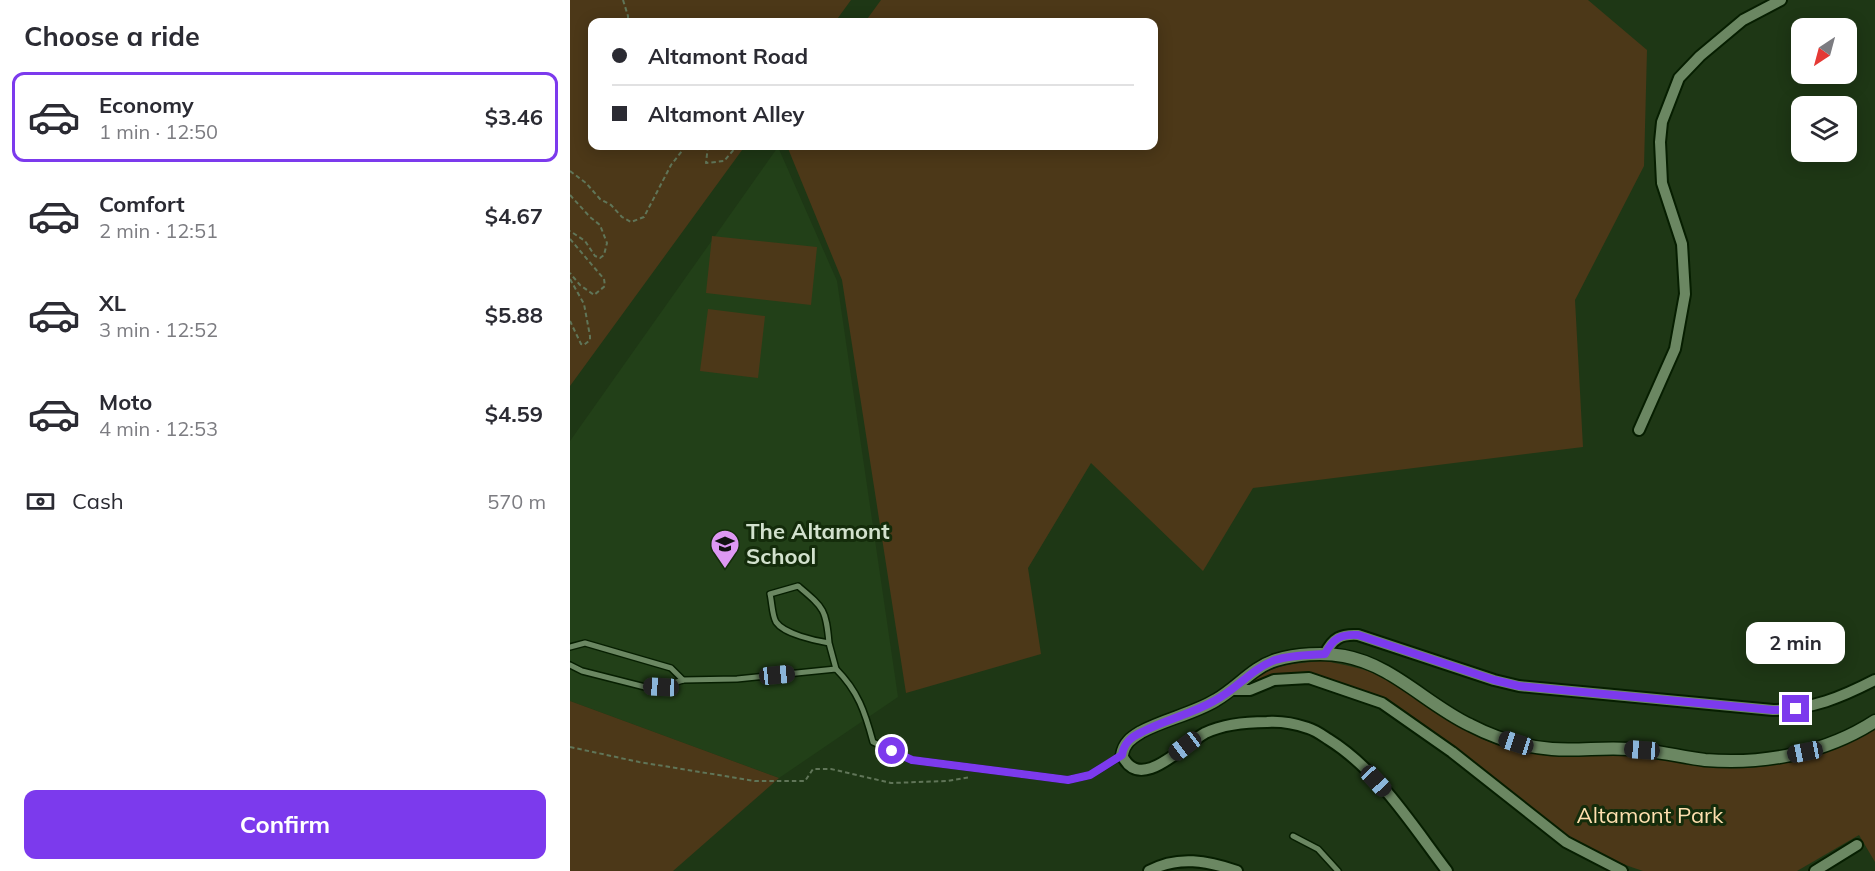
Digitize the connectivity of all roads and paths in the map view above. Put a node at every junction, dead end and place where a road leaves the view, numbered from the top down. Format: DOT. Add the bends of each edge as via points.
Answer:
graph roads {
  1 [pos="623,0"];
  2 [pos="1781,0"];
  3 [pos="628,18"];
  4 [pos="683,150"];
  5 [pos="708,150"];
  6 [pos="734,150"];
  7 [pos="570,171"];
  8 [pos="570,195"];
  9 [pos="570,231"];
  10 [pos="570,238"];
  11 [pos="570,273"];
  12 [pos="570,279"];
  13 [pos="570,321"];
  14 [pos="1639,430"];
  15 [pos="829,643"];
  16 [pos="570,647"];
  17 [pos="1325,654"];
  18 [pos="570,665"];
  19 [pos="836,669"];
  20 [pos="683,680"];
  21 [pos="1875,680"];
  22 [pos="1232,690"];
  23 [pos="1875,721"];
  24 [pos="570,747"];
  25 [pos="1122,755"];
  26 [pos="971,777"];
  27 [pos="1293,836"];
  28 [pos="1857,845"];
  29 [pos="1201,866"];
  30 [pos="1149,871"];
  31 [pos="1237,871"];
  32 [pos="1338,871"];
  33 [pos="1447,871"];
  34 [pos="1622,871"];
  35 [pos="1815,871"];
  1 -- 3 [label="path"];
  2 -- 14 [label="street" via="1743,20 1700,56 1679,78 1662,122 1662,183 1682,244 1685,294 1675,349"];
  4 -- 7 [label="path" via="645,217 632,222"];
  5 -- 6 [label="path" via="706,164 724,161"];
  8 -- 9 [label="path" via="600,225 607,243 604,255 595,256"];
  10 -- 11 [label="path" via="604,279 605,286 594,295"];
  12 -- 13 [label="path" via="584,304 588,343 581,344"];
  15 -- 15 [label="lane" via="784,629 776,622 770,594 798,586 824,611"];
  15 -- 19 [label="lane"];
  16 -- 20 [label="lane" via="585,643 671,668"];
  17 -- 21 [label="street" via="1336,638 1358,635 1519,686 1773,710 1814,706"];
  17 -- 22 [label="street" via="1276,660"];
  17 -- 23 [label="street" via="1383,669 1485,732 1516,743 1552,749 1642,750 1706,760 1771,759 1824,746"];
  18 -- 20 [label="lane" via="645,687"];
  19 -- 20 [label="lane"];
  19 -- 25 [label="lane" via="865,710 873,741 912,760 1068,780 1090,775"];
  22 -- 25 [label="street" via="1134,736"];
  22 -- 34 [label="street" via="1250,690 1274,680 1309,678 1382,703 1452,752 1566,842"];
  24 -- 26 [label="path" via="755,781 805,781 813,768 891,783"];
  25 -- 33 [label="street" via="1130,767 1150,769 1204,734 1224,726 1270,721 1309,728 1349,752"];
  27 -- 32 [label="lane" via="1318,849"];
  28 -- 35 [label="street"];
  29 -- 30 [label="street" via="1182,860"];
  29 -- 31 [label="street" via="1214,863"];
}
